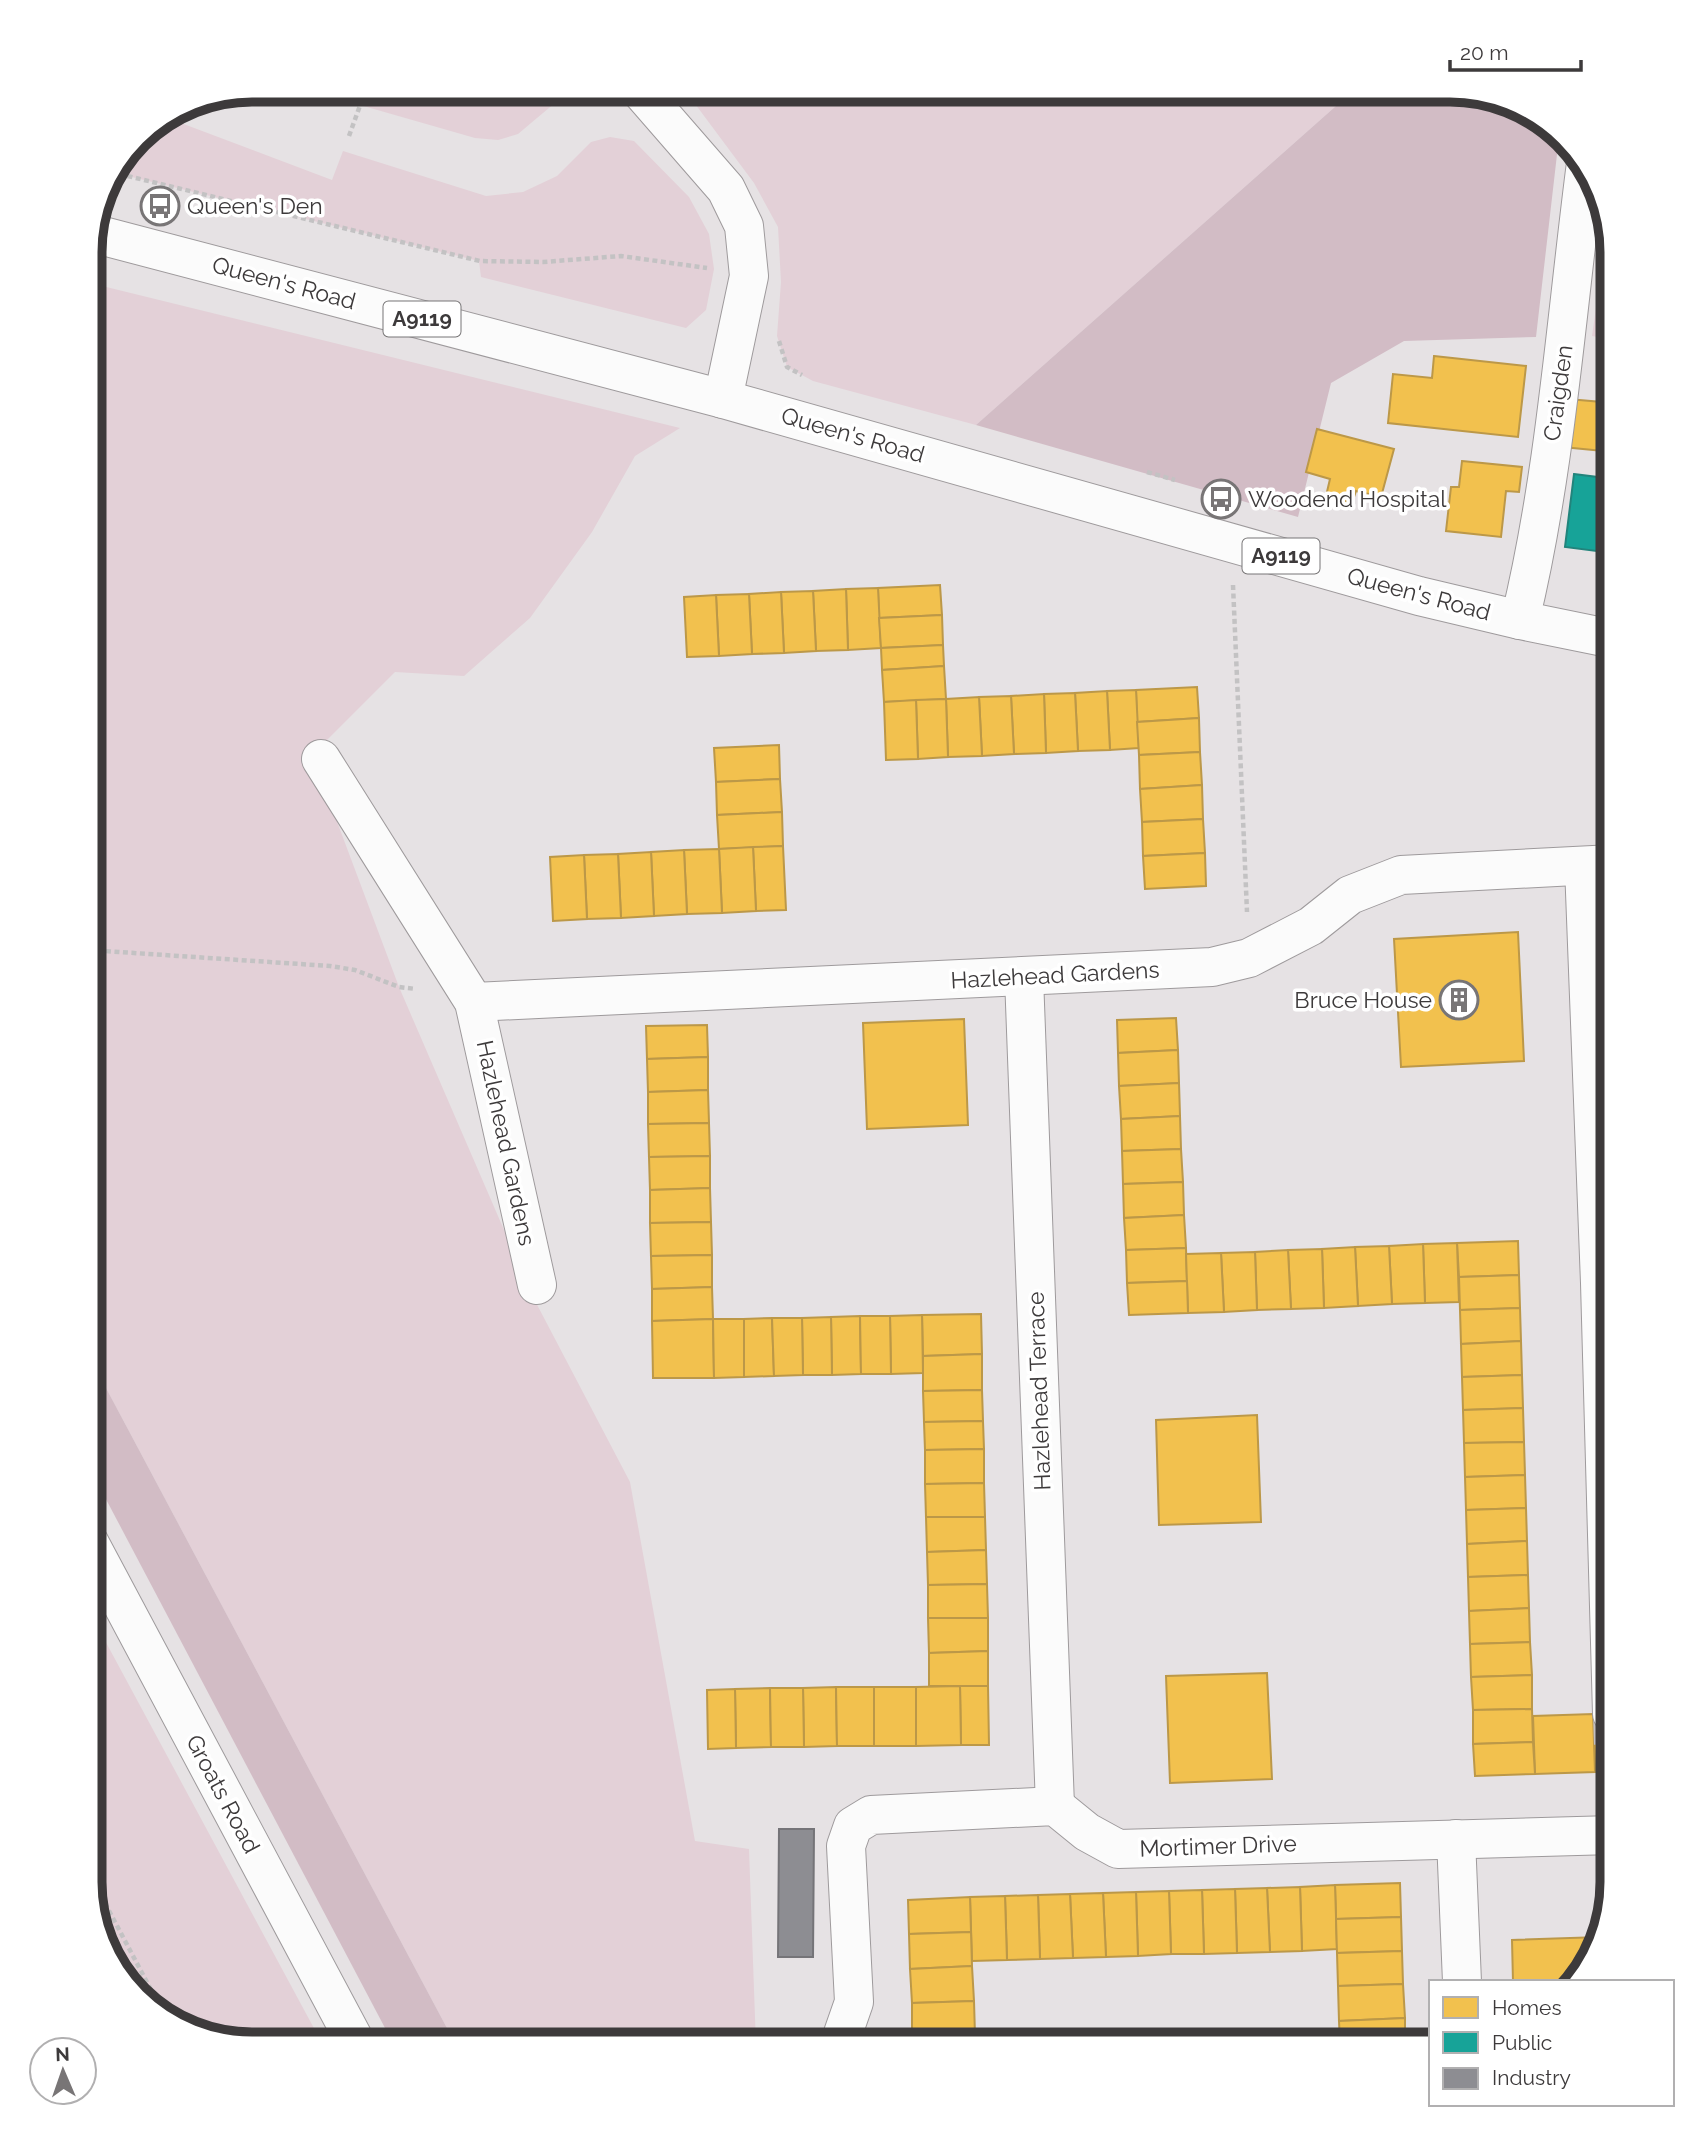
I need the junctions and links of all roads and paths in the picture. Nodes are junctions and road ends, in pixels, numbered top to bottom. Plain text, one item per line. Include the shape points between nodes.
1 (362, 101) edge
2 (650, 101) edge
3 (349, 136) dead end
4 (123, 175) edge
5 (1584, 183) edge
6 (103, 236) edge
7 (750, 276) junction
8 (777, 336) dead end
9 (804, 376) dead end
10 (723, 398) junction
11 (1137, 469) dead end
12 (1176, 480) dead end
13 (1231, 542) junction
14 (1520, 621) junction
15 (1600, 636) edge
16 (321, 759) dead end
17 (1599, 865) edge
18 (1600, 925) edge
19 (102, 951) edge
20 (1249, 958) junction
21 (1024, 977) junction
22 (474, 1002) junction
23 (537, 1285) dead end
24 (101, 1565) edge
25 (1055, 1806) junction
26 (1600, 1835) edge
27 (1456, 1839) junction
28 (103, 1898) edge
29 (1461, 1980) edge
30 (156, 1998) edge
31 (350, 2032) edge
32 (844, 2032) edge

1 - 3 path
2 - 7 street via 726,189 744,226
4 - 7 path via 480,261 621,256
5 - 14 street, Craigden via 1560,387 1531,579
6 - 10 street, Queen's Road / A9119
7 - 10 street
8 - 9 path via 787,367
10 - 13 street, Queen's Road / A9119
11 - 12 path
13 - 14 street, Queen's Road / A9119
13 - 20 path
14 - 15 street, Queen's Road / A9119
16 - 22 street, Hazlehead Gardens
17 - 18 street
17 - 20 street, Hazlehead Gardens via 1401,875 1350,895 1311,926
19 - 22 path via 330,966 399,987
20 - 21 street, Hazlehead Gardens via 1212,967
21 - 22 street, Hazlehead Gardens
21 - 25 street, Hazlehead Terrace
22 - 23 street, Hazlehead Gardens
24 - 31 street, Groats Road
25 - 27 street, Mortimer Drive via 1118,1849
25 - 32 street via 871,1815 853,1826 845,1846 854,2002
26 - 27 street, Mortimer Drive
27 - 29 street
28 - 30 path

